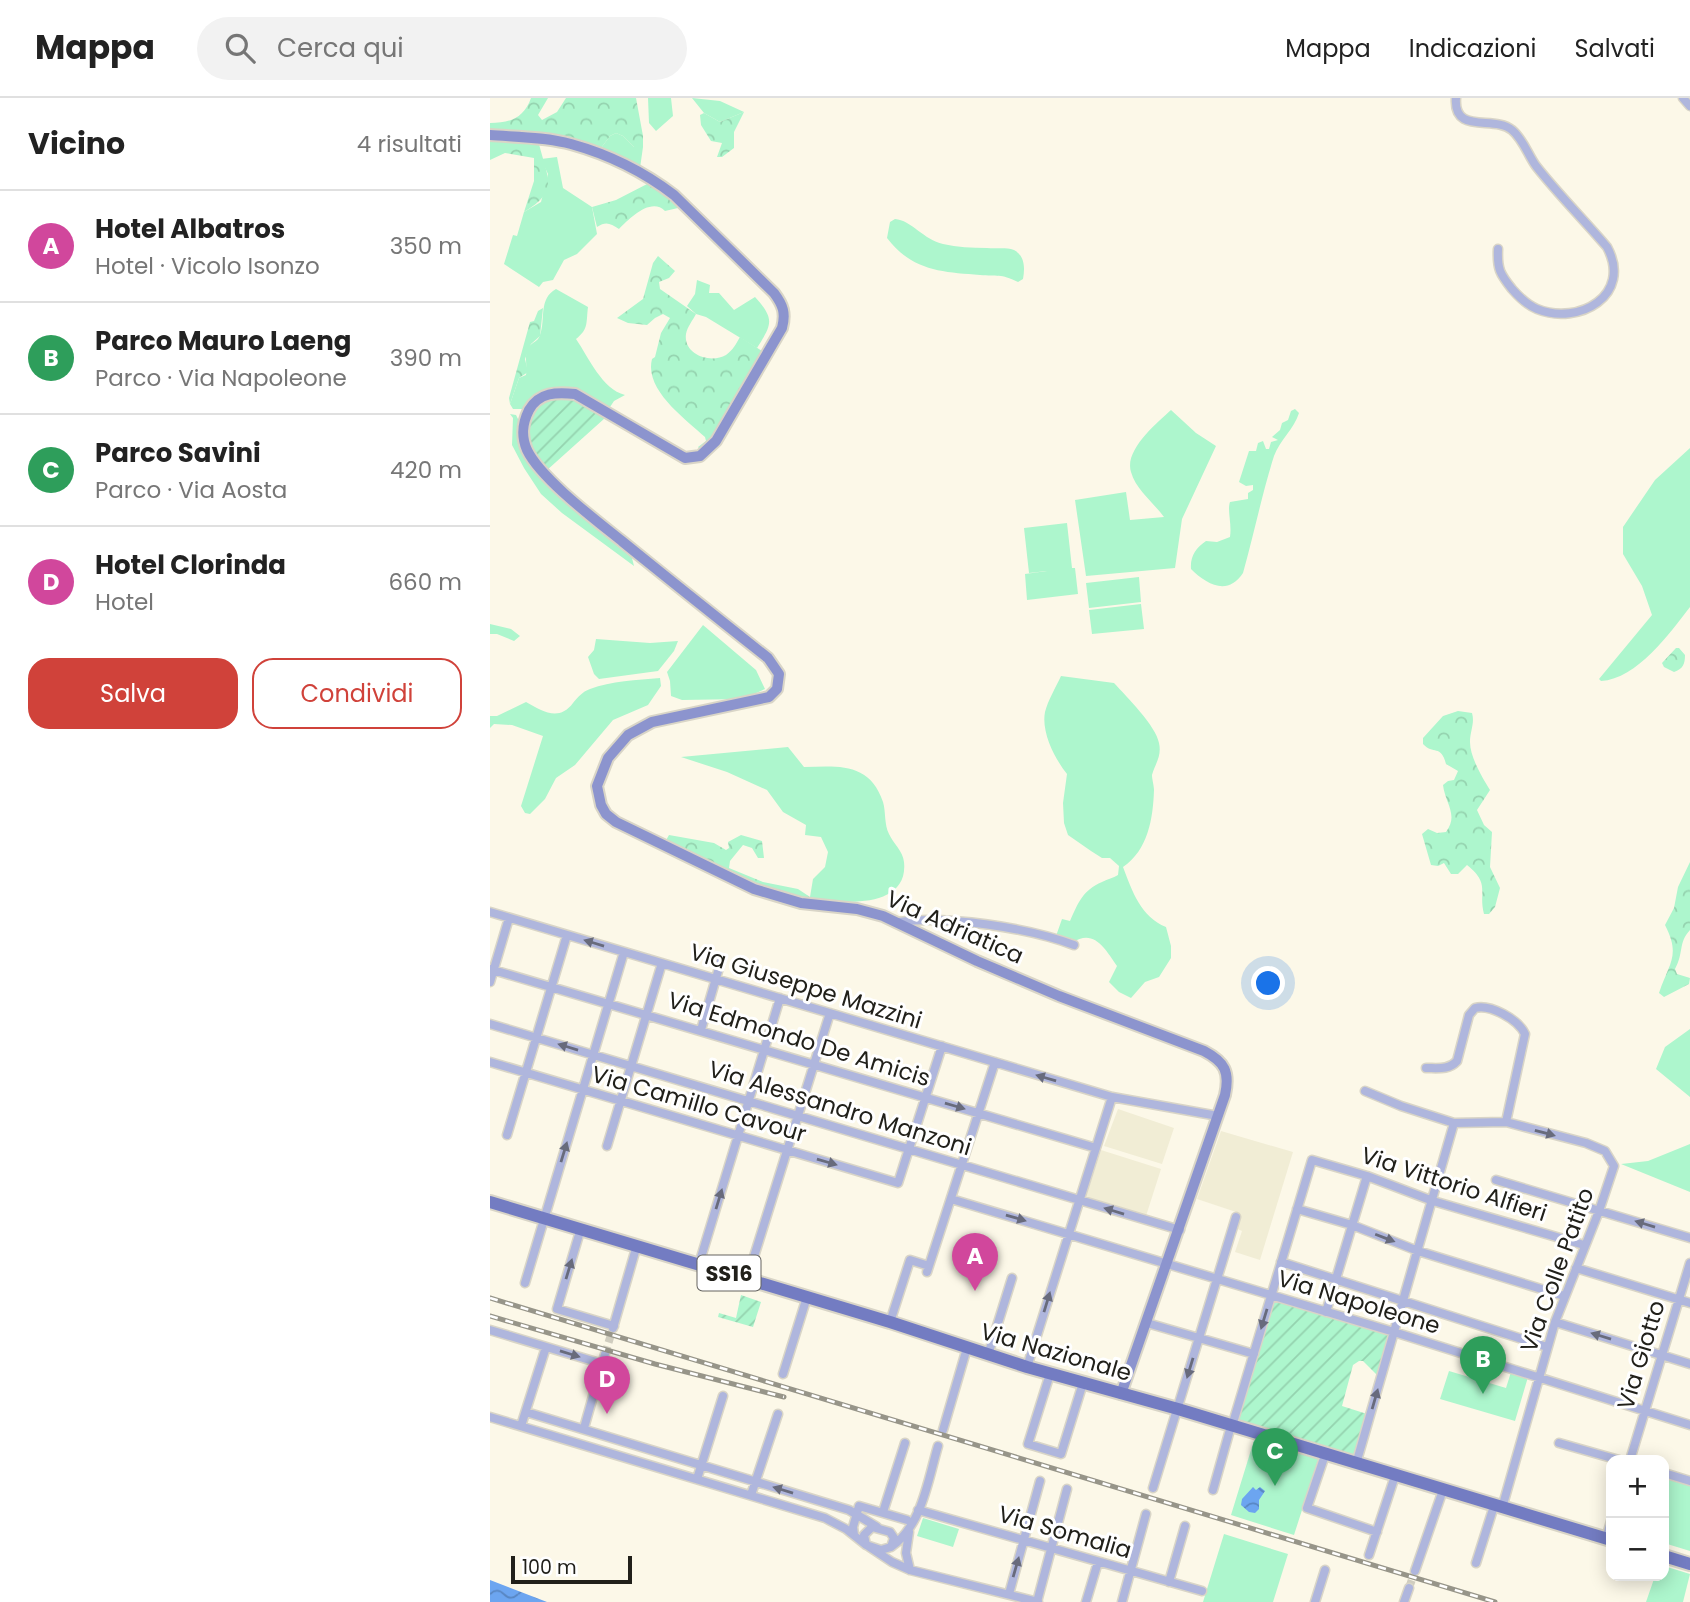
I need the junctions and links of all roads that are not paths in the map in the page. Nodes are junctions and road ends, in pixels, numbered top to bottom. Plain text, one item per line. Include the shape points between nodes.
1 (1456, 98) edge
2 (1683, 98) edge
3 (1690, 106) edge
4 (490, 135) edge
5 (1498, 250) dead end
6 (490, 912) edge
7 (509, 918) junction
8 (899, 922) junction
9 (567, 935) junction
10 (1074, 945) dead end
11 (624, 952) junction
12 (721, 961) dead end
13 (662, 963) junction
14 (492, 970) edge
15 (716, 979) junction
16 (490, 982) edge
17 (551, 987) junction
18 (780, 998) junction
19 (608, 1003) junction
20 (830, 1013) junction
21 (646, 1014) junction
22 (490, 1024) edge
23 (701, 1030) junction
24 (536, 1037) junction
25 (942, 1046) junction
26 (764, 1049) junction
27 (593, 1054) junction
28 (490, 1062) edge
29 (995, 1062) junction
30 (814, 1064) junction
31 (631, 1066) junction
32 (1426, 1068) dead end
33 (526, 1073) junction
34 (583, 1090) junction
35 (1365, 1091) dead end
36 (925, 1097) junction
37 (1112, 1097) junction
38 (620, 1101) junction
39 (749, 1101) junction
40 (979, 1113) junction
41 (798, 1116) junction
42 (1218, 1116) junction
43 (1506, 1122) junction
44 (1454, 1123) junction
45 (507, 1135) dead end
46 (738, 1136) junction
47 (607, 1146) dead end
48 (1096, 1148) junction
49 (908, 1149) junction
50 (787, 1150) junction
51 (962, 1165) junction
52 (1367, 1176) junction
53 (1496, 1180) dead end
54 (951, 1199) junction
55 (1079, 1200) junction
56 (1433, 1201) junction
57 (490, 1202) edge
58 (1297, 1209) junction
59 (1599, 1211) junction
60 (1236, 1217) dead end
61 (545, 1218) junction
62 (1352, 1225) junction
63 (581, 1228) junction
64 (1180, 1230) junction
65 (1069, 1233) junction
66 (1690, 1238) edge
67 (637, 1245) junction
68 (1584, 1245) junction
69 (1418, 1251) junction
70 (1281, 1262) junction
71 (1690, 1263) edge
72 (699, 1264) junction
73 (1168, 1264) junction
74 (1576, 1268) junction
75 (1012, 1278) dead end
76 (1336, 1278) junction
77 (747, 1279) junction
78 (1217, 1279) junction
79 (525, 1283) dead end
80 (1271, 1296) junction
81 (1564, 1296) junction
82 (807, 1297) junction
83 (1678, 1300) junction
84 (1403, 1302) junction
85 (1690, 1303) edge
86 (1326, 1312) junction
87 (890, 1322) junction
88 (1555, 1322) junction
89 (1147, 1323) junction
90 (490, 1330) edge
91 (1394, 1332) junction
92 (1199, 1338) junction
93 (546, 1347) junction
94 (1547, 1347) junction
95 (967, 1348) junction
96 (605, 1354) tunnel mouth
97 (1254, 1354) junction
98 (988, 1355) junction
99 (1661, 1355) junction
100 (603, 1364) junction
101 (1690, 1364) edge
102 (1027, 1367) junction
103 (783, 1374) dead end
104 (1050, 1374) junction
105 (1538, 1378) junction
106 (1083, 1383) junction
107 (1121, 1394) junction
108 (723, 1396) dead end
109 (1178, 1409) junction
110 (1643, 1410) junction
111 (526, 1412) junction
112 (778, 1414) dead end
113 (490, 1417) edge
114 (1690, 1425) edge
115 (521, 1426) junction
116 (1232, 1426) junction
117 (584, 1428) junction
118 (943, 1430) dead end
119 (905, 1443) dead end
120 (1559, 1443) dead end
121 (938, 1446) dead end
122 (1325, 1455) junction
123 (1631, 1455) edge
124 (1606, 1456) edge
125 (1356, 1464) junction
126 (701, 1465) junction
127 (1669, 1475) edge
128 (1395, 1476) junction
129 (697, 1479) junction
130 (1040, 1481) dead end
131 (1690, 1481) edge
132 (756, 1482) junction
133 (1153, 1488) dead end
134 (1068, 1489) dead end
135 (1213, 1490) dead end
136 (1443, 1490) junction
137 (751, 1495) junction
138 (1498, 1507) junction
139 (919, 1508) junction
140 (883, 1512) junction
141 (1146, 1514) dead end
142 (853, 1516) junction
143 (833, 1521) junction
144 (909, 1525) junction
145 (1185, 1526) dead end
146 (877, 1528) junction
147 (1377, 1532) junction
148 (854, 1535) junction
149 (1606, 1539) edge
150 (1024, 1540) junction
151 (894, 1543) junction
152 (867, 1545) junction
153 (1051, 1548) junction
154 (1370, 1555) dead end
155 (1669, 1558) edge
156 (1098, 1562) junction
157 (1476, 1563) dead end
158 (1690, 1564) edge
159 (910, 1570) junction
160 (1325, 1570) dead end
161 (1415, 1570) tunnel mouth
162 (1130, 1571) junction
163 (1169, 1582) junction
164 (1409, 1588) tunnel mouth
165 (1202, 1591) dead end
166 (1009, 1594) junction
167 (1037, 1602) edge
168 (1086, 1602) edge
169 (1122, 1602) edge
170 (1315, 1602) edge
171 (1404, 1602) edge

1 - 5 street via 1460,117 1472,123 1506,125 1517,134 1535,164 1607,247 1614,260 1614,279 1600,303 1562,313 1536,309 1521,300 1499,273
2 - 3 street
4 - 8 main road, Via Adriatica via 569,144 655,181 781,302 785,316 716,440 700,456 685,458 575,394 540,397 523,422 522,436 535,464 573,501 770,660 779,676 771,696 652,722 625,738 599,777 597,789 606,814 754,889 801,902 872,912
6 - 7 street, Via Giuseppe Mazzini
7 - 9 street, Via Giuseppe Mazzini
7 - 14 street
8 - 10 street via 966,923
8 - 42 main road, Via Adriatica via 989,966 1216,1058 1228,1078
11 -> 9 street, Via Giuseppe Mazzini
9 - 17 street
11 - 13 street, Via Giuseppe Mazzini
11 - 19 street
12 - 15 street
13 - 15 street, Via Giuseppe Mazzini
13 - 21 street
14 - 16 street
14 - 17 street, Via Edmondo De Amicis
15 - 18 street, Via Giuseppe Mazzini
15 - 23 street
17 - 19 street, Via Edmondo De Amicis
17 - 24 street
18 - 20 street, Via Giuseppe Mazzini
18 - 26 street
19 - 21 street, Via Edmondo De Amicis
19 - 27 street
20 - 25 street, Via Giuseppe Mazzini
20 - 30 street
21 - 23 street, Via Edmondo De Amicis
21 - 31 street
22 - 24 street, Via Alessandro Manzoni
23 - 26 street, Via Edmondo De Amicis
27 -> 24 street, Via Alessandro Manzoni
24 - 33 street
25 - 29 street, Via Giuseppe Mazzini
25 - 36 street
26 - 30 street, Via Edmondo De Amicis
26 - 39 street
27 - 31 street, Via Alessandro Manzoni
27 - 34 street
28 - 33 street, Via Camillo Cavour
37 -> 29 street, Via Giuseppe Mazzini
29 - 40 street
30 - 36 street, Via Edmondo De Amicis
30 - 41 street
31 - 38 street
31 - 39 street, Via Alessandro Manzoni
32 - 43 street via 1445,1068 1457,1061 1475,1008 1483,1006 1515,1022 1525,1034
33 - 34 street, Via Camillo Cavour
33 - 45 street
34 - 38 street, Via Camillo Cavour
61 -> 34 street
35 - 44 street
36 -> 40 street, Via Edmondo De Amicis
36 - 49 street
37 - 42 street, Via Giuseppe Mazzini
37 - 48 street
38 - 46 street, Via Camillo Cavour
38 - 47 street
39 - 41 street, Via Alessandro Manzoni
39 - 46 street
40 - 48 street, Via Edmondo De Amicis
40 - 51 street
41 - 49 street, Via Alessandro Manzoni
41 - 50 street
42 - 64 main road, Via Adriatica
43 - 44 street
43 -> 59 street, Via Colle Patito via 1605,1152 1614,1166
44 - 56 street
46 - 50 street, Via Camillo Cavour
72 -> 46 street
48 - 55 street
50 -> 49 street, Via Camillo Cavour via 898,1183
49 - 51 street, Via Alessandro Manzoni
50 - 77 street
51 - 54 street
51 - 55 street, Via Alessandro Manzoni
52 - 56 street, Via Vittorio Alfieri
52 - 58 street, Via Vittorio Alfieri via 1312,1160
52 - 62 street
53 - 59 street
54 -> 65 street
54 - 87 street via 928,1269 910,1260
64 -> 55 street, Via Alessandro Manzoni
55 - 65 street
56 - 68 street, Via Vittorio Alfieri
56 - 69 street
57 - 61 main road, Via Nazionale / SS16
58 - 62 street
58 - 70 street
66 -> 59 street
59 - 68 street, Via Colle Patito
60 - 78 street
61 - 63 main road, Via Nazionale / SS16
61 - 79 street
62 -> 69 street
62 - 76 street
63 - 67 main road, Via Nazionale / SS16
67 -> 63 street via 613,1327 557,1309
64 - 73 main road, Via Adriatica
65 - 73 street
102 -> 65 street
67 - 72 main road, Via Nazionale / SS16
68 - 74 street, Via Colle Patito
69 - 81 street
69 - 84 street
70 - 76 street
70 - 80 street
71 - 83 street, Via Giotto
72 - 77 main road, Via Nazionale / SS16
73 - 78 street, Via Napoleone
73 - 89 main road, Via Adriatica
74 - 81 street, Via Colle Patito
74 - 83 street
75 - 98 street
76 - 84 street
76 - 86 street
77 - 82 main road, Via Nazionale / SS16
78 - 80 street, Via Napoleone
78 - 92 street
80 - 86 street, Via Napoleone
80 -> 97 street
81 - 88 street, Via Colle Patito
82 - 87 main road, Via Nazionale / SS16
82 - 103 street
83 - 85 street
83 - 99 street, Via Giotto
84 - 91 street
84 - 94 street
86 - 91 street, Via Napoleone
87 - 95 main road, Via Nazionale / SS16
88 - 94 street, Via Colle Patito
99 -> 88 street
89 - 92 street
89 - 107 main road, Via Adriatica
90 - 93 street
91 - 105 street, Via Napoleone
125 -> 91 street
92 - 97 street
92 -> 109 street
93 -> 100 street
93 - 111 street
94 - 105 street, Via Colle Patito
95 - 98 main road, Via Nazionale / SS16
95 - 118 street
96 - 100 street
97 - 116 street
98 - 102 main road, Via Nazionale / SS16
99 - 101 street
99 - 110 street, Via Giotto
100 - 117 street
102 - 104 main road, Via Nazionale / SS16
104 - 106 main road, Via Nazionale / SS16
104 - 106 street via 1028,1444 1061,1454
105 - 110 street, Via Napoleone
105 - 138 street, Via Colle Patito
106 - 107 main road, Via Nazionale / SS16
107 - 109 main road, Via Nazionale / SS16
108 - 126 street
109 - 116 main road, Via Nazionale / SS16
109 - 133 street
110 - 114 street, Via Napoleone
110 - 123 street, Via Giotto
111 - 115 street
111 - 117 street
112 - 132 street
113 - 115 street
115 - 129 street
116 - 122 main road, Via Nazionale / SS16
116 - 135 street
117 - 126 street
119 - 140 street
120 - 124 street
121 - 139 street
122 - 125 main road, Via Nazionale / SS16
122 - 147 street via 1307,1508
125 - 128 main road, Via Nazionale / SS16
126 - 129 street
126 - 132 street
127 - 131 street
128 - 136 main road, Via Nazionale / SS16
128 - 147 street
129 - 137 street
130 - 150 street
132 - 137 street
142 -> 132 street
134 - 153 street
136 - 138 main road, Via Nazionale / SS16
136 - 161 street
137 - 143 street
138 - 149 main road, Via Nazionale / SS16
138 - 157 street, Via Colle Patito
139 - 144 street
139 - 150 street, Via Somalia
140 - 142 street via 861,1505
140 - 144 street
141 - 162 street
142 - 143 street
142 - 146 street
142 - 148 street
143 - 148 street
144 - 146 street
144 - 151 street
144 - 159 street via 906,1555
145 - 163 street
146 - 151 street via 890,1532
146 - 152 street via 864,1535
147 - 154 street
148 - 152 street
150 - 153 street, Via Somalia
166 -> 150 street
151 - 152 street via 881,1550
151 - 159 street
152 - 159 street
153 - 156 street, Via Somalia
153 - 167 street
155 - 158 main road
156 - 162 street, Via Somalia
156 - 168 street
159 - 166 street
160 - 170 street
162 - 163 street, Via Somalia
162 - 169 street
163 - 165 street, Via Somalia
164 - 171 street
166 - 167 street

